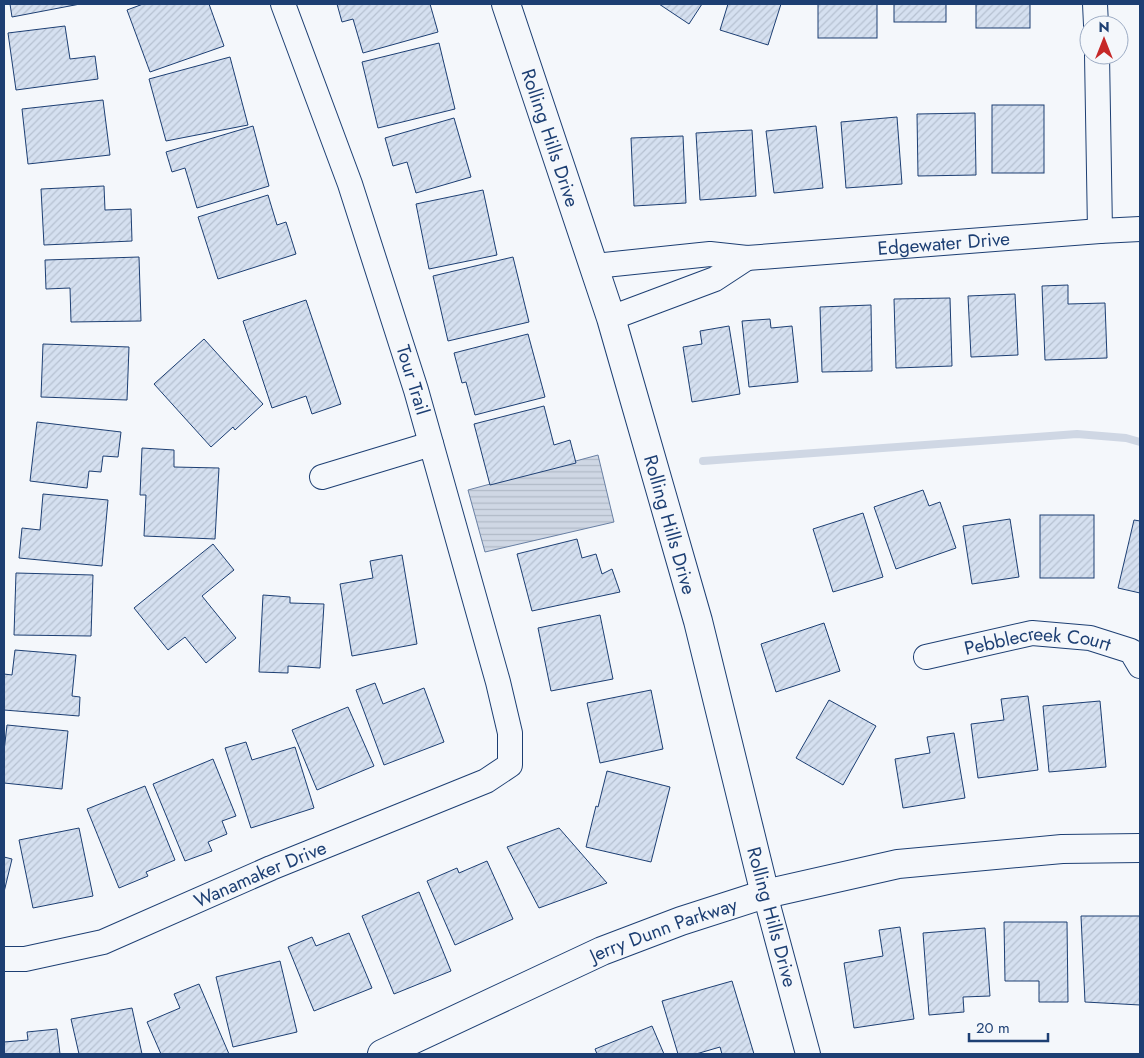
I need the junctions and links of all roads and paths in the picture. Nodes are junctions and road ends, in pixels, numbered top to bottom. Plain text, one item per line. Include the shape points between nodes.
1 (284, 4) edge
2 (506, 4) edge
3 (1097, 65) edge
4 (1140, 230) edge
5 (1100, 231) junction
6 (747, 258) junction
7 (595, 266) junction
8 (611, 318) junction
9 (431, 444) junction
10 (322, 477) dead end
11 (926, 657) dead end
12 (1140, 666) edge
13 (510, 765) joint
14 (1140, 848) edge
15 (765, 894) junction
16 (4, 960) edge
17 (382, 1054) edge
18 (808, 1054) edge

1 - 9 street, Tour Trail via 350,184
2 - 7 street, Rolling Hills Drive
3 - 5 street
4 - 5 street, Edgewater Drive
5 - 6 street, Edgewater Drive
6 - 7 street, Edgewater Drive via 710,254
6 - 8 street, Edgewater Drive via 715,279
7 - 8 street, Rolling Hills Drive
8 - 15 street, Rolling Hills Drive via 698,620
9 - 10 street
9 - 13 street, Tour Trail via 498,682 510,733
11 - 12 street, Pebblecreek Court via 1032,633 1090,638 1131,651
13 - 16 street, Wanamaker Drive via 486,781 271,868 103,942 25,960
14 - 15 street, Jerry Dunn Parkway via 1062,849 898,864
15 - 17 street, Jerry Dunn Parkway via 602,951
15 - 18 street, Rolling Hills Drive

